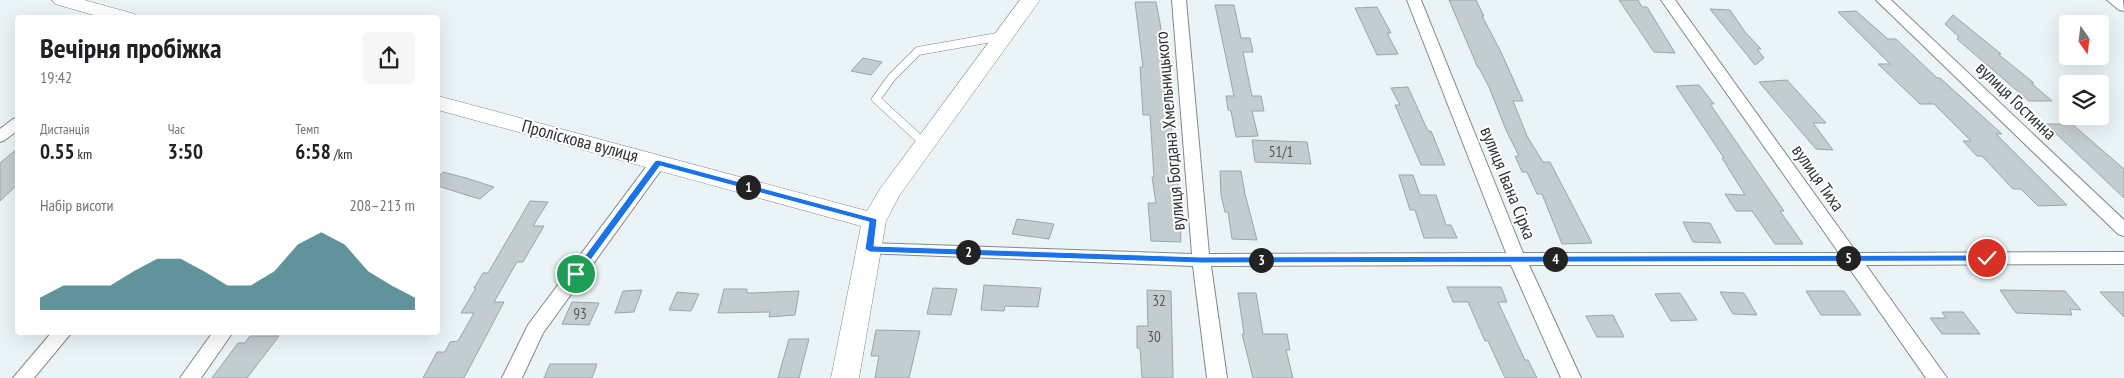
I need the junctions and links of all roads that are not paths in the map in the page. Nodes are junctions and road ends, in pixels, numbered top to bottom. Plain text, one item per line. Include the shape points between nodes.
1 (62, 0) edge
2 (1030, 0) edge
3 (1178, 0) edge
4 (1414, 0) edge
5 (1668, 0) edge
6 (1883, 0) edge
7 (2114, 0) edge
8 (2124, 7) edge
9 (117, 15) edge
10 (1003, 36) junction
11 (440, 106) edge
12 (15, 125) edge
13 (0, 138) edge
14 (924, 143) junction
15 (658, 163) junction
16 (874, 221) junction
17 (2124, 230) edge
18 (870, 249) junction
19 (1850, 258) junction
20 (2124, 258) edge
21 (1517, 259) junction
22 (1201, 260) junction
23 (60, 335) edge
24 (222, 335) edge
25 (23, 378) edge
26 (190, 378) edge
27 (512, 378) edge
28 (846, 378) edge
29 (1217, 378) edge
30 (1571, 378) edge
31 (1937, 378) edge

1 - 9 street
2 - 10 street
3 - 22 street, вулиця Богдана Хмельницького
4 - 21 street, вулиця Івана Сірка
5 - 19 street, вулиця Тиха
6 - 17 street, вулиця Гостинна
7 - 8 street
10 - 14 street
10 - 14 lane via 918,51 892,77 876,99
11 - 15 street, Проліскова вулиця
12 - 13 street
14 - 16 street via 888,194
15 - 16 street, Проліскова вулиця
15 - 27 street via 535,330
16 - 18 street
18 - 22 street
18 - 28 street
19 - 20 street
19 - 21 street
19 - 31 street, вулиця Тиха
21 - 22 street
21 - 30 street, вулиця Івана Сірка
22 - 29 street, вулиця Богдана Хмельницького
23 - 25 street
24 - 26 street

